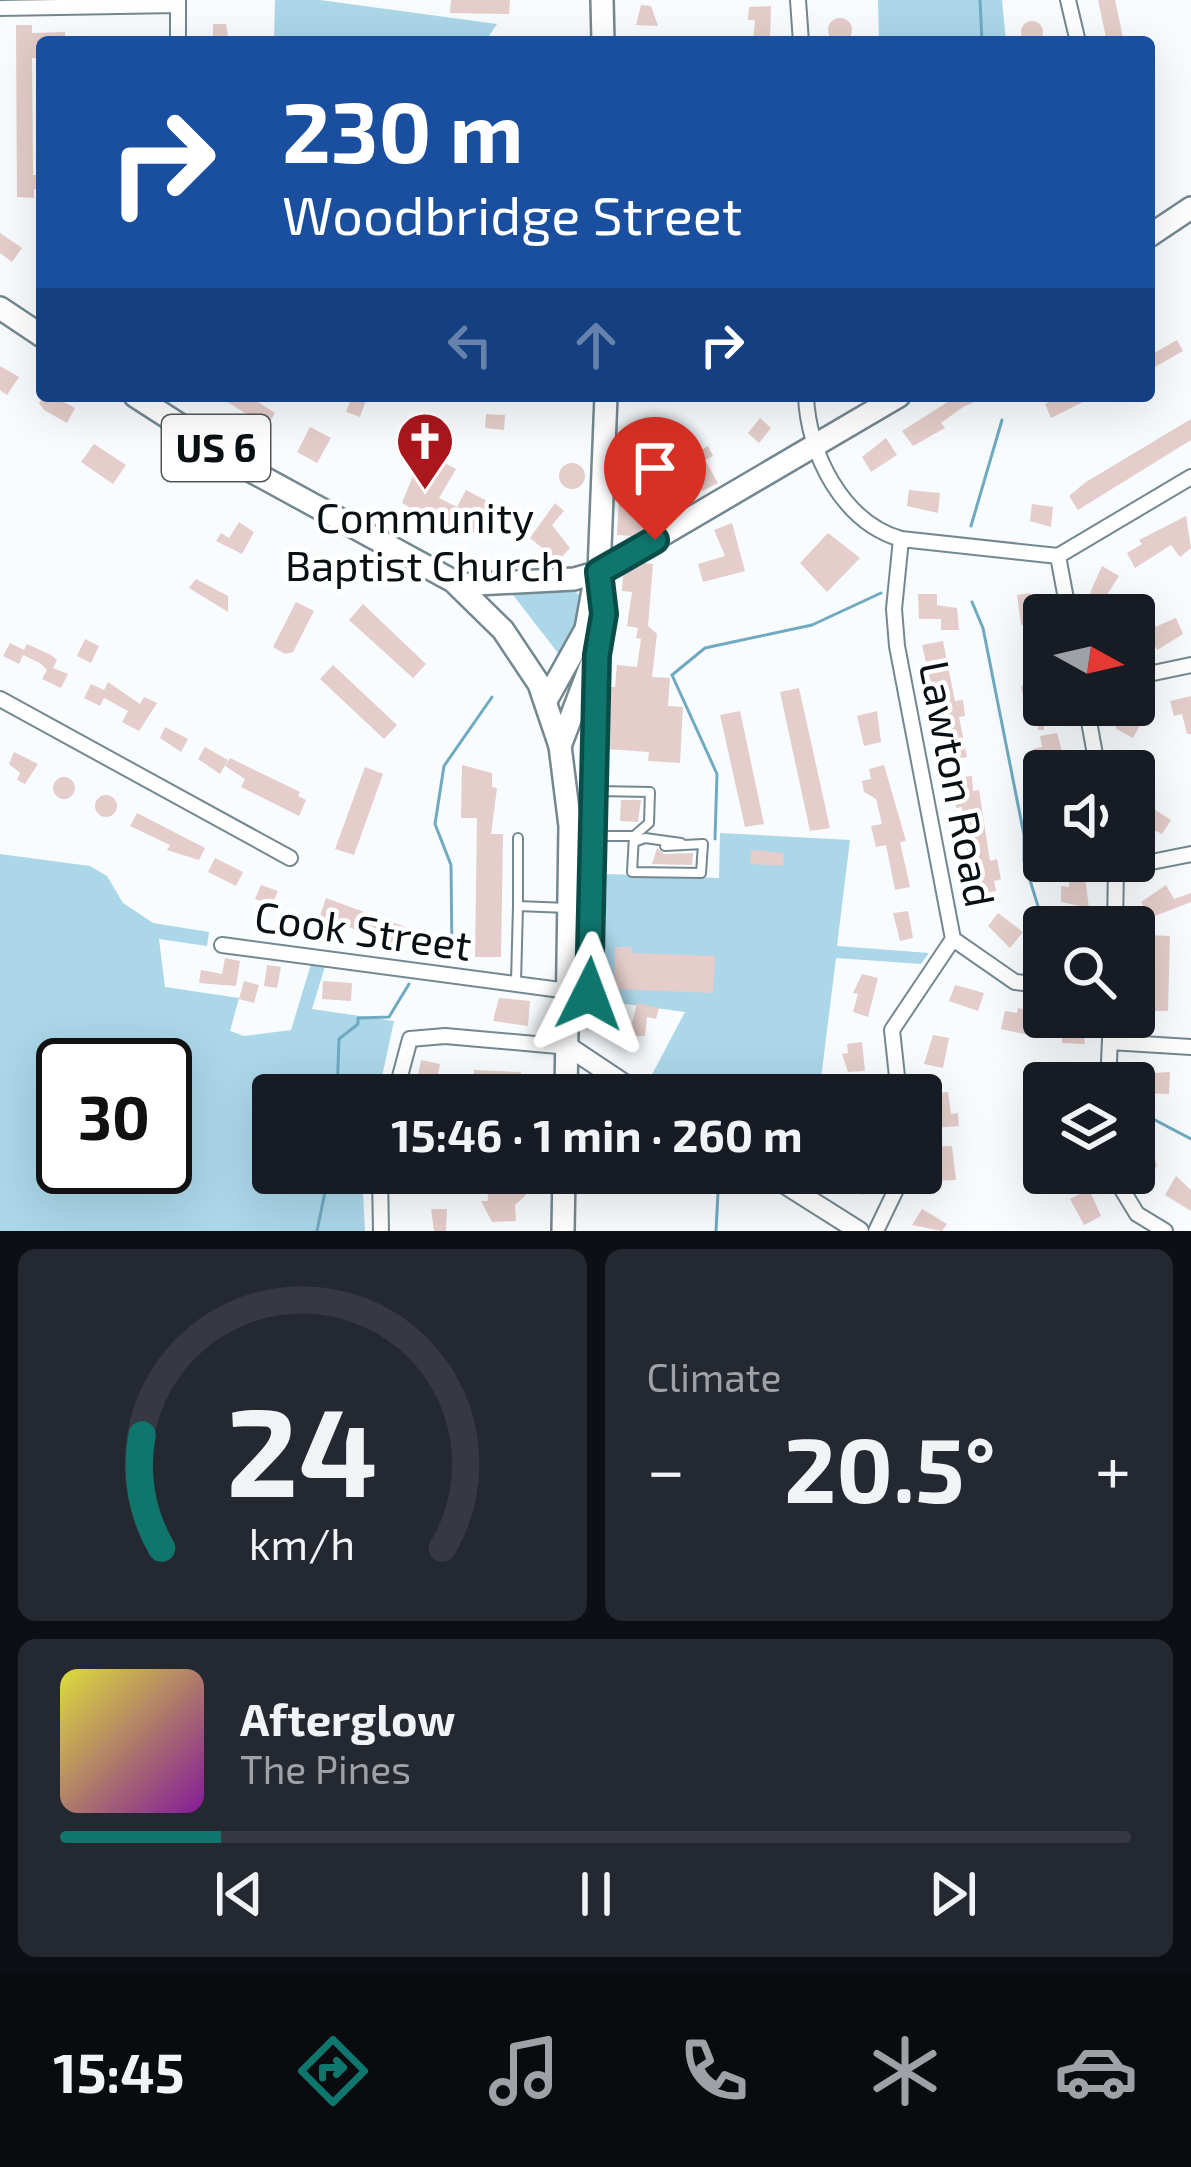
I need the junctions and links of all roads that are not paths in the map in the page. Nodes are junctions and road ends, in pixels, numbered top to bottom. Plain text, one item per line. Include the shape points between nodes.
1 (602, 0) edge
2 (798, 0) edge
3 (1068, 0) edge
4 (178, 2) edge
5 (0, 8) edge
6 (178, 36) edge
7 (603, 36) edge
8 (801, 36) edge
9 (1077, 36) edge
10 (1191, 208) edge
11 (1155, 232) edge
12 (0, 308) edge
13 (36, 331) edge
14 (144, 402) edge
15 (606, 402) edge
16 (807, 402) edge
17 (890, 402) edge
18 (812, 451) junction
19 (1191, 477) edge
20 (901, 539) junction
21 (1058, 556) junction
22 (599, 572) junction
23 (459, 585) junction
24 (1065, 594) edge
25 (597, 655) junction
26 (1191, 665) edge
27 (1155, 673) edge
28 (0, 699) edge
29 (547, 699) junction
30 (560, 746) junction
31 (597, 791) junction
32 (595, 836) junction
33 (518, 838) dead end
34 (636, 840) junction
35 (682, 843) junction
36 (1191, 854) edge
37 (290, 858) dead end
38 (1155, 859) edge
39 (518, 906) junction
40 (569, 908) junction
41 (953, 939) junction
42 (222, 945) dead end
43 (1023, 983) edge
44 (515, 985) junction
45 (568, 991) junction
46 (568, 1038) junction
47 (1110, 1038) edge
48 (1110, 1042) junction
49 (1191, 1047) edge
50 (1109, 1062) edge
51 (401, 1074) edge
52 (567, 1074) edge
53 (614, 1074) edge
54 (896, 1074) edge
55 (380, 1194) edge
56 (564, 1194) edge
57 (801, 1194) edge
58 (894, 1194) edge
59 (1125, 1194) edge
60 (381, 1231) edge
61 (563, 1231) edge
62 (860, 1231) edge
63 (876, 1231) edge
64 (1166, 1231) edge

1 - 7 main road
2 - 8 street
3 - 9 street
4 - 5 street
4 - 6 street
10 - 11 main road
12 - 13 main road
14 - 23 main road, US 6
15 - 22 main road
16 - 18 street
17 - 18 main road
18 - 20 street via 856,515
18 - 22 main road
19 - 21 street
20 - 21 street
20 - 41 street, Lawton Road via 897,646
21 - 24 street
22 - 23 main road
22 - 25 main road via 604,614
22 - 29 main road via 586,629
23 - 29 main road, US 6 via 503,630
25 - 30 main road
25 - 31 street
26 - 27 street
28 - 37 street
29 - 30 main road, US 6
30 - 40 main road, US 6
31 - 32 street
31 - 34 lane via 650,792 649,823
32 - 34 lane
32 - 46 street via 590,987
33 - 39 lane
34 - 35 lane
34 - 35 lane
34 - 35 lane via 632,872 701,873 704,844
36 - 38 street
39 - 40 lane
39 - 44 lane
40 - 45 main road, US 6
41 - 43 street
41 - 54 street, Lawton Road via 892,1030
42 - 44 street, Cook Street
44 - 45 street, Cook Street
45 - 46 main road, US 6
46 - 51 street via 410,1039
46 - 52 main road, US 6
46 - 53 street
47 - 48 street
48 - 49 street
48 - 50 street
55 - 60 street
56 - 61 main road
57 - 62 street
58 - 63 street
59 - 64 street via 1137,1214

